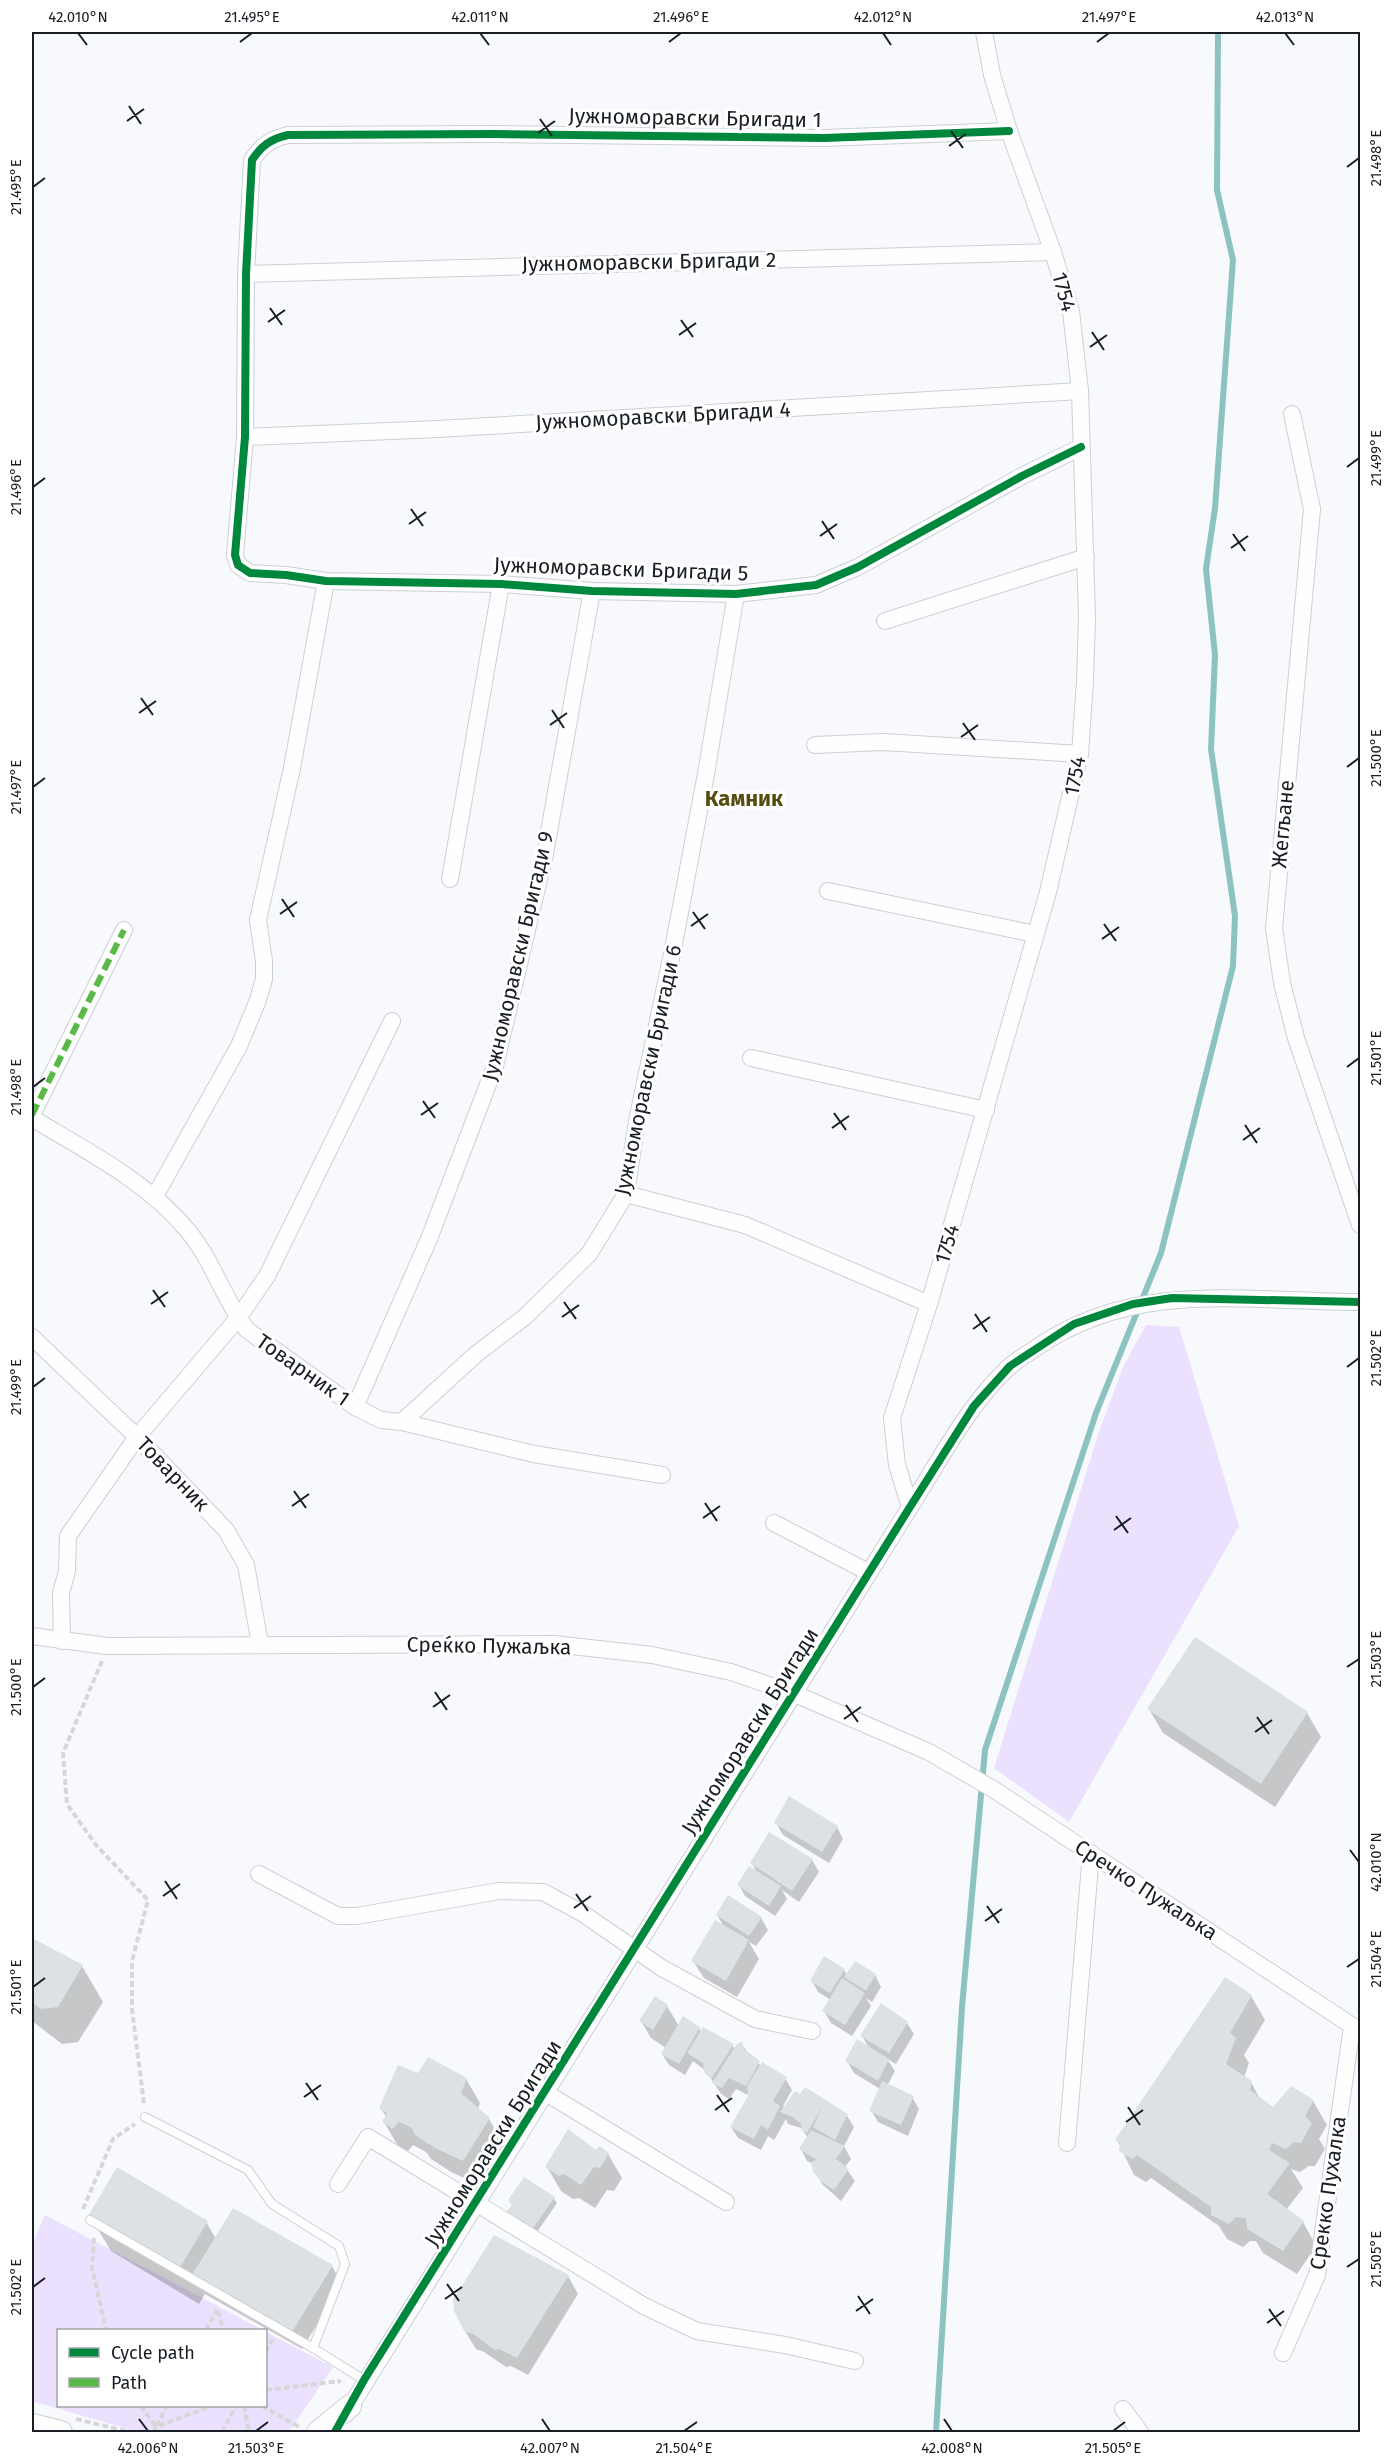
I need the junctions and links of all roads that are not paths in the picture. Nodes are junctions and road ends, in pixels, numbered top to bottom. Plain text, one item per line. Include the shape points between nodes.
1 (984, 32) edge
2 (1009, 131) junction
3 (1053, 252) junction
4 (246, 274) junction
5 (1080, 391) junction
6 (1292, 414) dead end
7 (245, 437) junction
8 (1081, 447) junction
9 (1086, 557) junction
10 (326, 581) junction
11 (501, 584) junction
12 (592, 591) junction
13 (736, 594) junction
14 (885, 621) dead end
15 (815, 745) dead end
16 (1080, 754) junction
17 (450, 879) dead end
18 (828, 891) dead end
19 (124, 930) dead end
20 (1035, 934) junction
21 (392, 1021) dead end
22 (751, 1058) dead end
23 (986, 1110) junction
24 (32, 1117) edge
25 (626, 1194) junction
26 (154, 1196) junction
27 (1360, 1225) edge
28 (1360, 1302) edge
29 (929, 1304) junction
30 (238, 1318) junction
31 (32, 1337) edge
32 (355, 1407) junction
33 (402, 1422) junction
34 (137, 1437) junction
35 (662, 1475) dead end
36 (910, 1507) junction
37 (774, 1523) dead end
38 (868, 1572) junction
39 (32, 1636) edge
40 (62, 1641) junction
41 (260, 1644) junction
42 (795, 1694) junction
43 (929, 1752) joint
44 (1091, 1853) junction
45 (259, 1874) dead end
46 (635, 1950) junction
47 (1356, 2029) edge
48 (812, 2031) dead end
49 (546, 2093) junction
50 (145, 2117) road end
51 (1067, 2143) dead end
52 (338, 2184) dead end
53 (726, 2202) dead end
54 (476, 2204) junction
55 (90, 2220) road end
56 (313, 2348) junction
57 (1283, 2353) dead end
58 (855, 2361) dead end
59 (356, 2381) junction
60 (350, 2406) junction
61 (1123, 2409) dead end
62 (62, 2424) edge
63 (32, 2425) edge
64 (318, 2433) edge
65 (335, 2433) edge
66 (344, 2433) edge
67 (1140, 2433) edge

1 - 2 street, 1754
2 - 3 street, 1754
2 - 4 street, Јужноморавски Бригади 1 via 824,138 288,135 273,138 260,147 252,160
3 - 4 street, Јужноморавски Бригади 2
3 - 5 street, 1754 via 1071,311
4 - 7 street
5 - 7 street, Јужноморавски Бригади 4 via 450,429
5 - 8 street, 1754
6 - 27 street, Жегљане via 1312,509 1274,928 1296,1038
7 - 10 street, Јужноморавски Бригади 5 via 235,555 238,566 250,573
8 - 9 street, 1754
8 - 13 street, Јужноморавски Бригади 5 via 858,567 816,585
9 - 14 street
9 - 16 street, 1754
10 - 11 street, Јужноморавски Бригади 5
10 - 26 street via 292,768 258,920 264,979 239,1046
11 - 12 street, Јужноморавски Бригади 5
11 - 17 street
12 - 13 street, Јужноморавски Бригади 5
12 - 32 street, Јужноморавски Бригади 9 via 545,854 495,1066 429,1239
13 - 25 street, Јужноморавски Бригади 6 via 674,949 637,1121
15 - 16 street via 884,742
16 - 20 street, 1754
18 - 20 street
19 - 24 street, Товарник 1
20 - 23 street, 1754
21 - 30 street via 267,1276
22 - 23 street
23 - 29 street, 1754
24 - 26 street, Товарник 1
25 - 29 street via 745,1225
25 - 33 street, Јужноморавски Бригади 6 via 589,1254 526,1316 475,1355
26 - 30 street, Товарник 1 via 188,1231 210,1262
28 - 36 street, Јужноморавски Бригади via 1172,1298 1134,1304 1074,1324 1010,1366 974,1406
29 - 36 street, 1754 via 892,1418 897,1465
30 - 32 street, Товарник 1 via 259,1341
30 - 34 street
31 - 34 street, Товарник
32 - 33 street, Товарник 1 via 381,1420
33 - 35 street, Товарник 1 via 534,1454
34 - 40 street via 68,1536 67,1570 61,1593
34 - 41 street, Товарник via 211,1513 237,1548 246,1565
36 - 38 street, Јужноморавски Бригади
37 - 38 street
38 - 42 street, Јужноморавски Бригади
39 - 40 street, Среќко Пужаљка
40 - 41 street, Среќко Пужаљка via 107,1646
41 - 42 street, Среќко Пужаљка via 554,1644 652,1655 731,1672
42 - 43 street, Среќко Пужаљка
42 - 46 street, Јужноморавски Бригади
43 - 44 street, Сречко Пужаљка
44 - 47 street, Сречко Пужаљка
44 - 51 street
45 - 46 street via 338,1916 499,1891 543,1892 582,1912
46 - 48 street via 755,2019
46 - 49 street, Јужноморавски Бригади
47 - 57 street, Срекко Пухалка via 1317,2275
49 - 53 street
49 - 54 street, Јужноморавски Бригади
50 - 56 lane via 248,2170 272,2204 339,2246 345,2264
52 - 54 street via 368,2137
54 - 58 street via 644,2306 697,2331
54 - 59 street, Јужноморавски Бригади
55 - 56 lane
56 - 59 lane
59 - 60 street, Јужноморавски Бригади
60 - 64 main road
60 - 65 street, Јужноморавски Бригади
60 - 66 main road
61 - 67 street
62 - 63 main road

